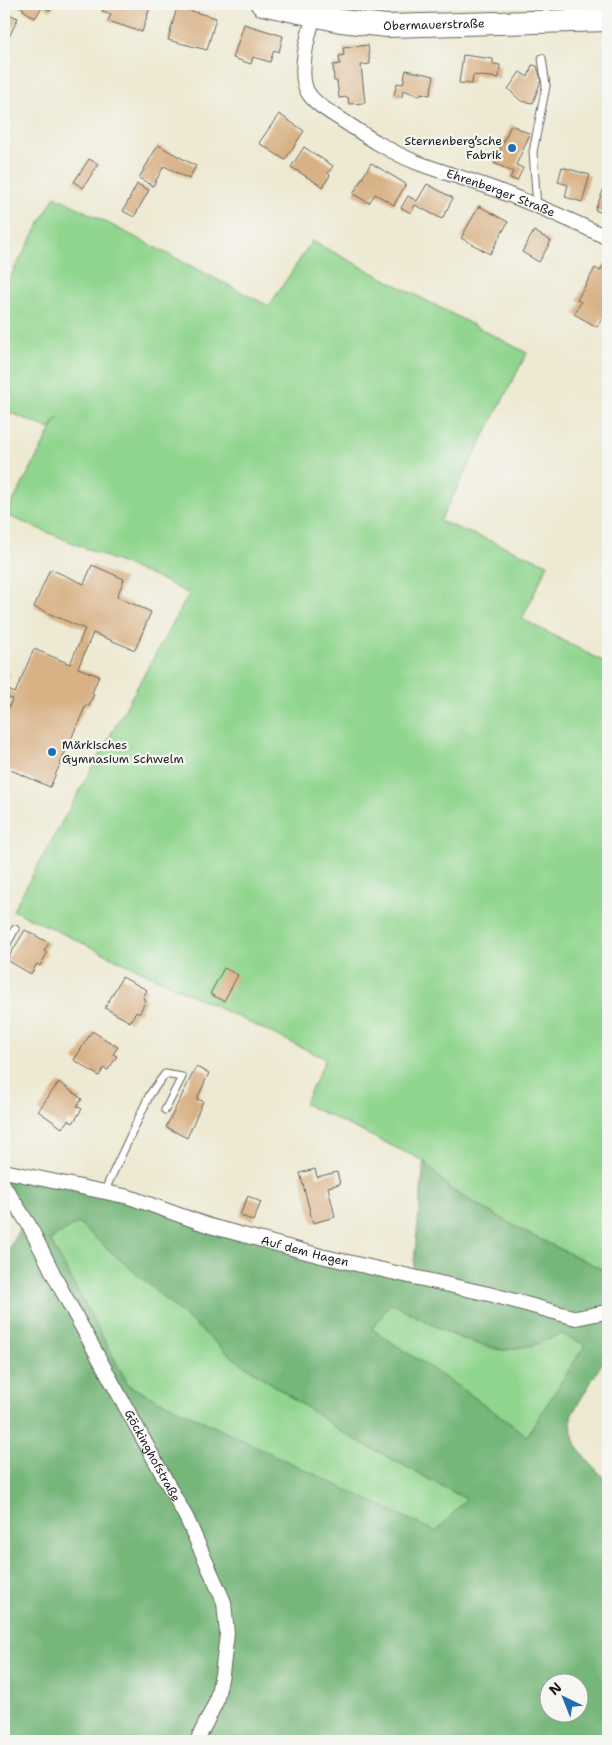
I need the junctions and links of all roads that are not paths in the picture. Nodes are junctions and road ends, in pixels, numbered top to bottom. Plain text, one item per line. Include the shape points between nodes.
1 (262, 4) edge
2 (314, 16) junction
3 (608, 20) edge
4 (542, 58) dead end
5 (537, 207) junction
6 (608, 238) edge
7 (15, 929) dead end
8 (4, 949) edge
9 (165, 1110) dead end
10 (4, 1171) edge
11 (4, 1186) edge
12 (104, 1192) junction
13 (608, 1310) edge
14 (197, 1741) edge

1 - 2 main road, Obermauerstraße
2 - 3 main road, Obermauerstraße via 387,26
2 - 5 street, Ehrenberger Straße via 306,44 304,69 306,90 318,103 391,151
4 - 5 lane via 546,86 533,152
5 - 6 street, Ehrenberger Straße
7 - 8 lane
9 - 12 lane via 182,1077 165,1074 150,1094
10 - 12 street, Auf dem Hagen
11 - 14 street, Göckinghofstraße via 29,1225 187,1519 224,1602 227,1634 222,1674 216,1702
12 - 13 street, Auf dem Hagen via 128,1197 210,1226 321,1256 493,1295 576,1318

